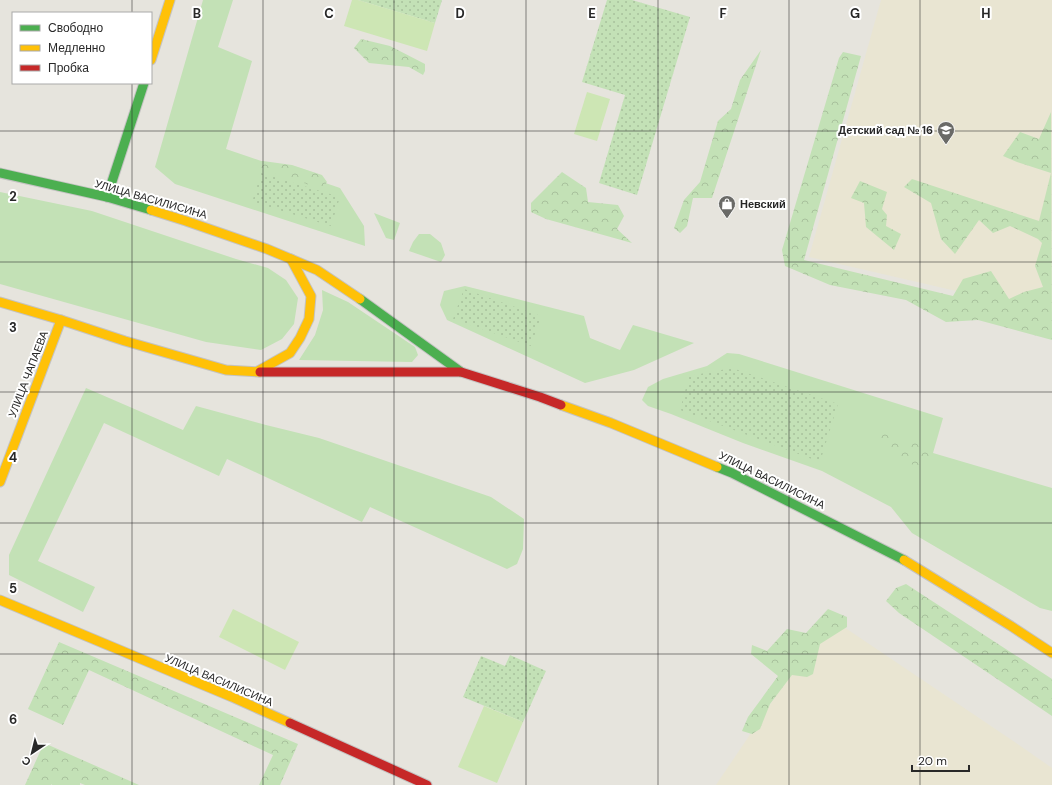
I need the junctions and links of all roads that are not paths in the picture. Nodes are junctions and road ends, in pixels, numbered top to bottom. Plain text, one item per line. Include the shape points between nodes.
1 (170, 0) edge
2 (152, 57) edge
3 (144, 84) edge
4 (0, 173) edge
5 (107, 197) junction
6 (291, 259) junction
7 (0, 302) edge
8 (61, 320) junction
9 (257, 372) junction
10 (461, 372) junction
11 (0, 482) edge
12 (0, 600) edge
13 (1052, 653) edge
14 (427, 785) edge

1 - 2 street
3 - 5 street
4 - 5 street, УЛИЦА ВАСИЛИСИНА
5 - 6 street, УЛИЦА ВАСИЛИСИНА via 186,221
6 - 9 street via 311,296 309,319 290,353
6 - 10 street, УЛИЦА ВАСИЛИСИНА via 316,270 345,288
7 - 8 street, УЛИЦА ВАСИЛИСИНА
8 - 9 street, УЛИЦА ВАСИЛИСИНА via 226,370
8 - 11 street, УЛИЦА ЧАПАЕВА
9 - 10 street, УЛИЦА ВАСИЛИСИНА
10 - 13 street, УЛИЦА ВАСИЛИСИНА via 611,423 732,473 899,557
12 - 14 street, УЛИЦА ВАСИЛИСИНА via 232,697

